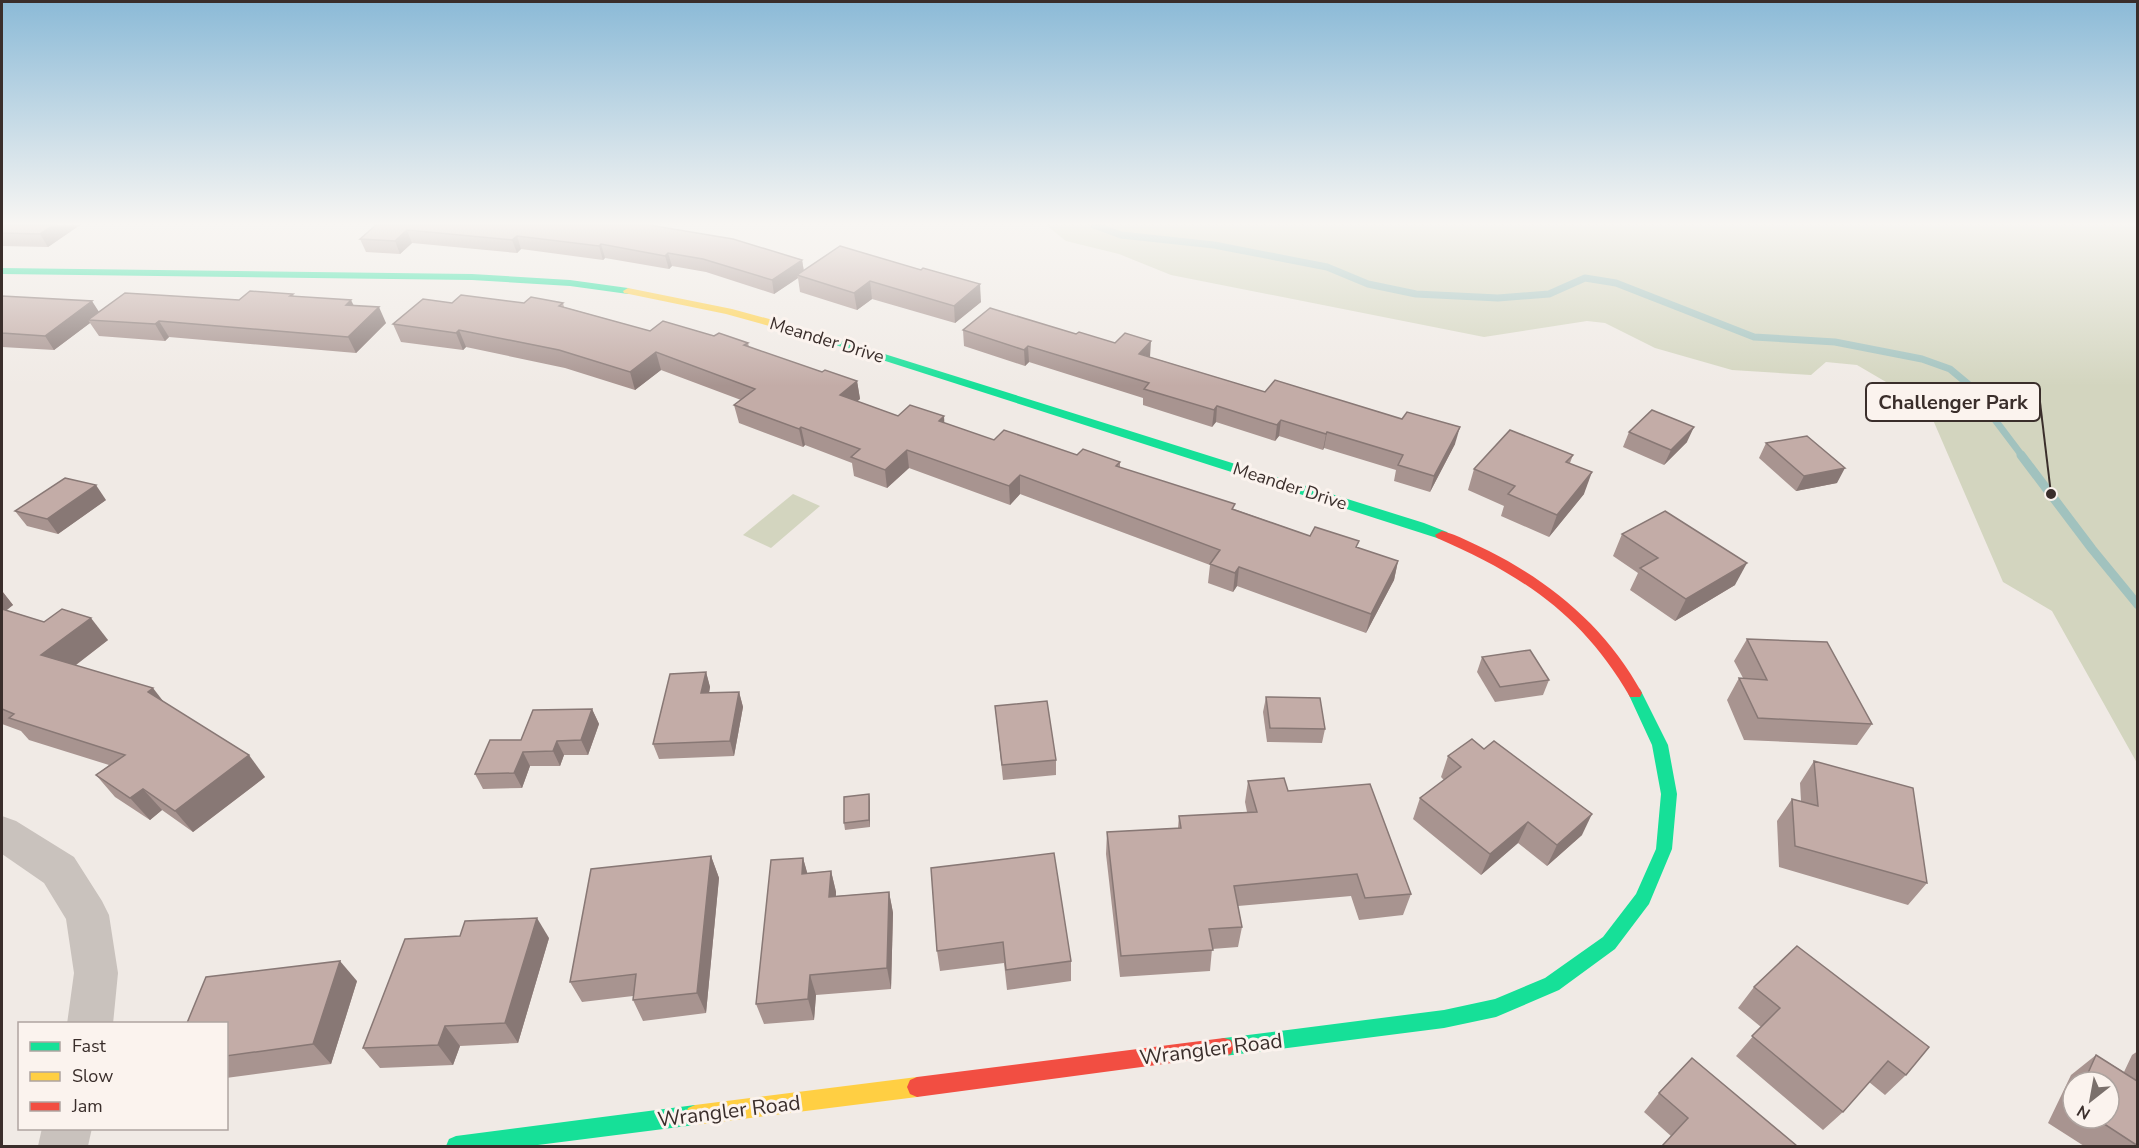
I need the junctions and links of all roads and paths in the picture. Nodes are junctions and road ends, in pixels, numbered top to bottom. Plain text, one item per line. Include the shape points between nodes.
1 (498, 279) edge
2 (1596, 637) joint
3 (2, 833) edge
4 (90, 1022) edge
5 (67, 1130) edge
6 (63, 1146) edge
7 (456, 1146) edge

1 - 2 street, Meander Drive via 570,283 655,295 775,323 1419,526 1466,545 1538,585
2 - 7 street, Wrangler Road via 1628,678 1660,745 1669,794 1664,849 1643,900 1609,943 1552,984 1496,1008 1444,1019
3 - 4 street via 59,870 87,915 96,973
5 - 6 street

